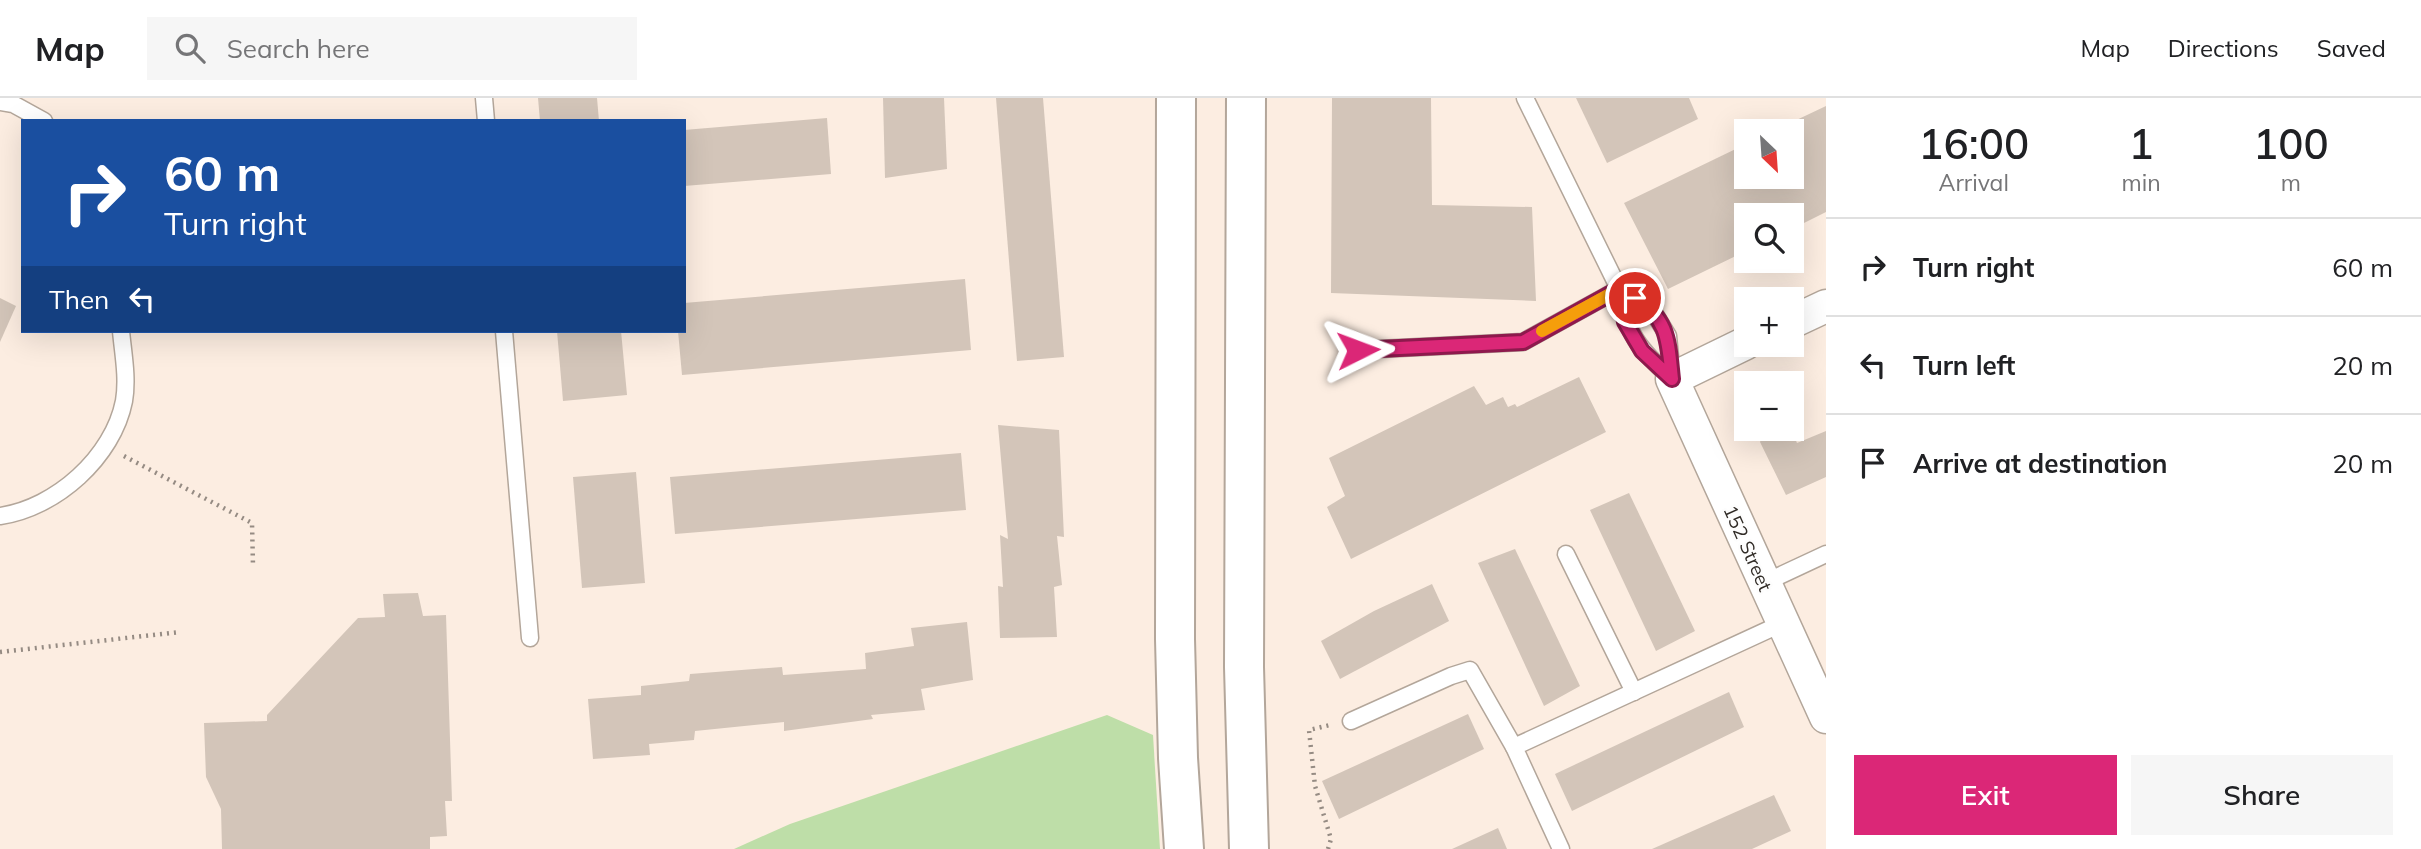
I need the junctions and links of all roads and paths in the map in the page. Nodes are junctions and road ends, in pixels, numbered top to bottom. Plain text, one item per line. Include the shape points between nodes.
1 (484, 98) edge
2 (1176, 98) edge
3 (1246, 98) edge
4 (1525, 98) edge
5 (0, 102) edge
6 (40, 119) edge
7 (486, 119) edge
8 (1619, 289) junction
9 (1826, 306) edge
10 (1804, 316) edge
11 (121, 333) edge
12 (504, 333) edge
13 (1734, 349) edge
14 (1358, 350) dead end
15 (1672, 379) junction
16 (105, 446) junction
17 (0, 516) edge
18 (1566, 554) dead end
19 (1826, 554) edge
20 (253, 566) dead end
21 (1764, 583) junction
22 (1783, 624) junction
23 (180, 632) dead end
24 (530, 638) dead end
25 (0, 652) edge
26 (1634, 692) junction
27 (1826, 717) edge
28 (1352, 721) joint
29 (1514, 747) junction
30 (1184, 849) edge
31 (1249, 849) edge
32 (1328, 849) edge
33 (1561, 849) edge

1 - 7 lane
2 - 30 highway via 1175,639
3 - 31 highway via 1244,667
4 - 8 lane
5 - 6 lane
8 - 14 lane via 1523,342
8 - 15 lane via 1625,322 1642,351
8 - 15 lane via 1651,308 1668,336
9 - 10 street
11 - 16 lane via 124,400
12 - 24 lane
13 - 15 street
15 - 21 street, 152 Street
16 - 17 lane via 91,467 52,497
16 - 20 path via 252,523
18 - 26 lane
19 - 21 lane
21 - 22 street, 152 Street
22 - 26 lane
22 - 27 street, 152 Street
23 - 25 path
26 - 29 lane
28 - 29 lane via 1470,670
28 - 32 path via 1309,730 1315,786 1331,839
29 - 33 lane

